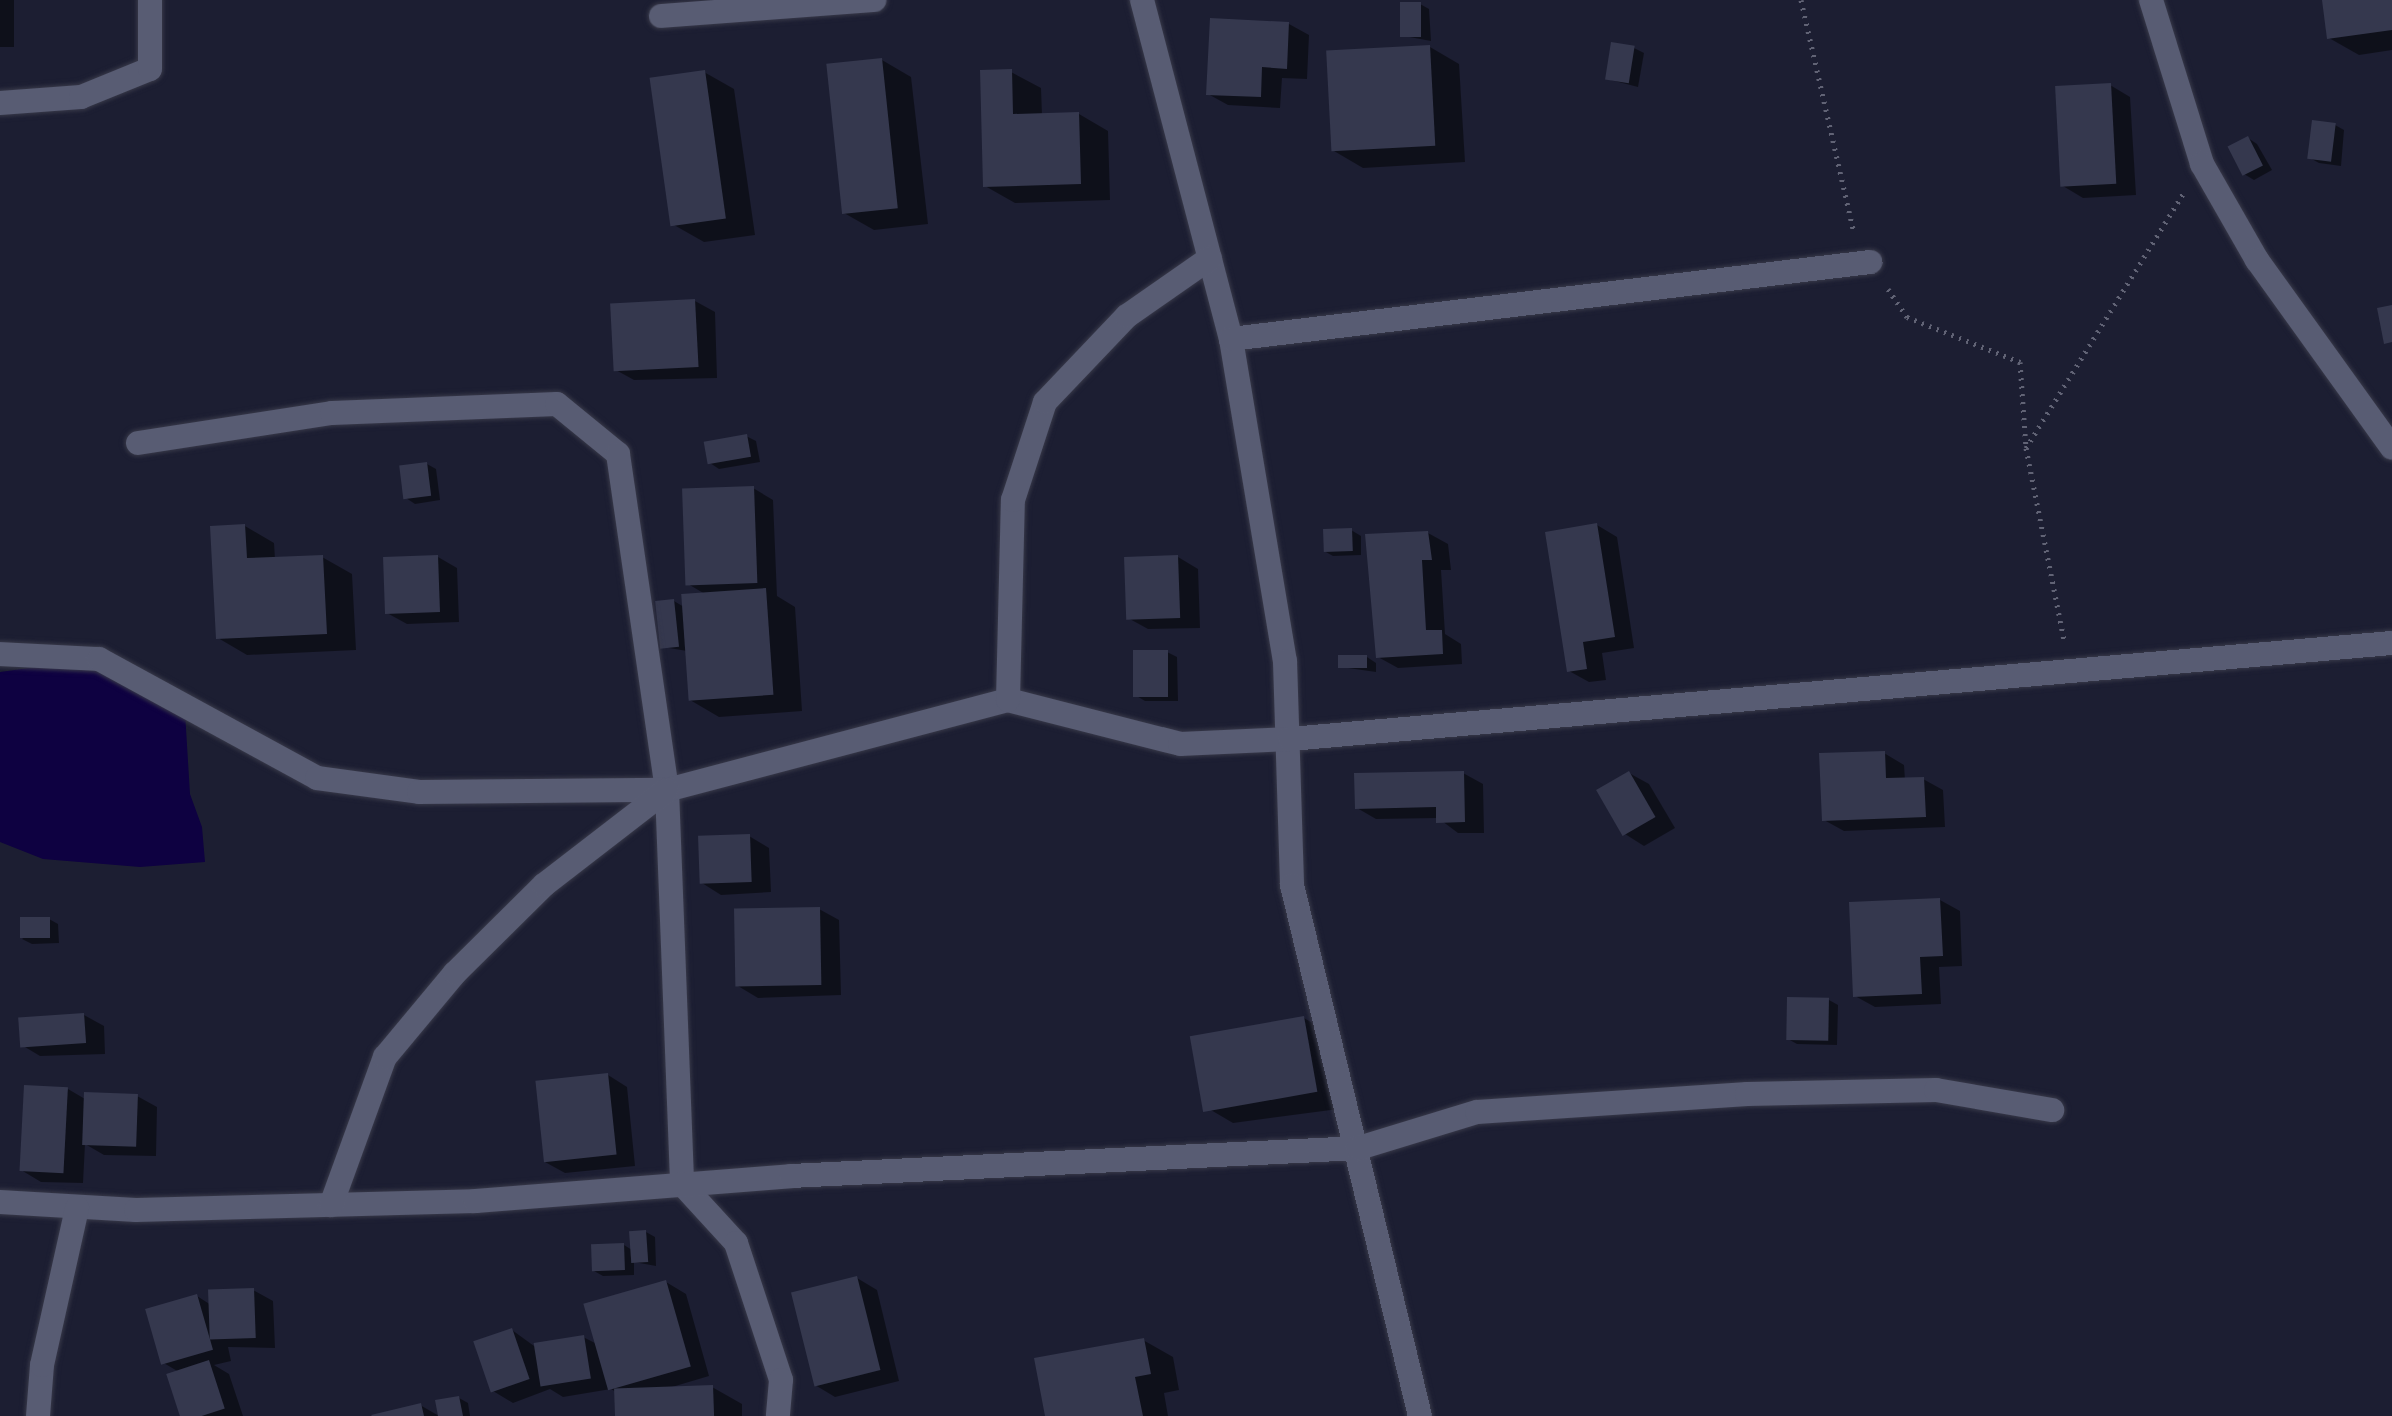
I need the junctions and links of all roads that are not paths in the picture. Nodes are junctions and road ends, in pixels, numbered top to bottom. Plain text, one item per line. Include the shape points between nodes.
1 (150, 0) edge
2 (874, 0) edge
3 (1142, 0) edge
4 (2151, 0) edge
5 (661, 16) dead end
6 (0, 103) edge
7 (1210, 258) junction
8 (1870, 262) road end
9 (1231, 339) junction
10 (138, 443) dead end
11 (2392, 448) edge
12 (2392, 643) edge
13 (0, 654) edge
14 (1008, 700) junction
15 (1290, 739) junction
16 (667, 790) junction
17 (2052, 1110) dead end
18 (1359, 1148) junction
19 (682, 1184) junction
20 (0, 1202) edge
21 (331, 1205) junction
22 (77, 1208) junction
23 (38, 1416) edge
24 (778, 1416) edge
25 (1420, 1416) edge

1 - 6 street via 150,69 81,97
2 - 5 street
3 - 7 street
4 - 11 street via 2202,164 2257,260
7 - 9 street
7 - 14 street via 1127,316 1045,402 1013,500
8 - 9 street
9 - 15 street via 1285,661
10 - 16 street via 332,413 557,404 618,454
12 - 15 street
13 - 16 street via 99,659 317,778 419,792
14 - 15 street via 1180,744
14 - 16 street
15 - 18 street via 1292,885
16 - 19 street
16 - 21 street via 544,885 455,973 385,1057
17 - 18 street via 1936,1090 1747,1094 1477,1112
18 - 19 street
18 - 25 street
19 - 21 street via 475,1201
19 - 24 street via 736,1243 781,1380
20 - 22 street
21 - 22 street
22 - 23 street via 42,1365

